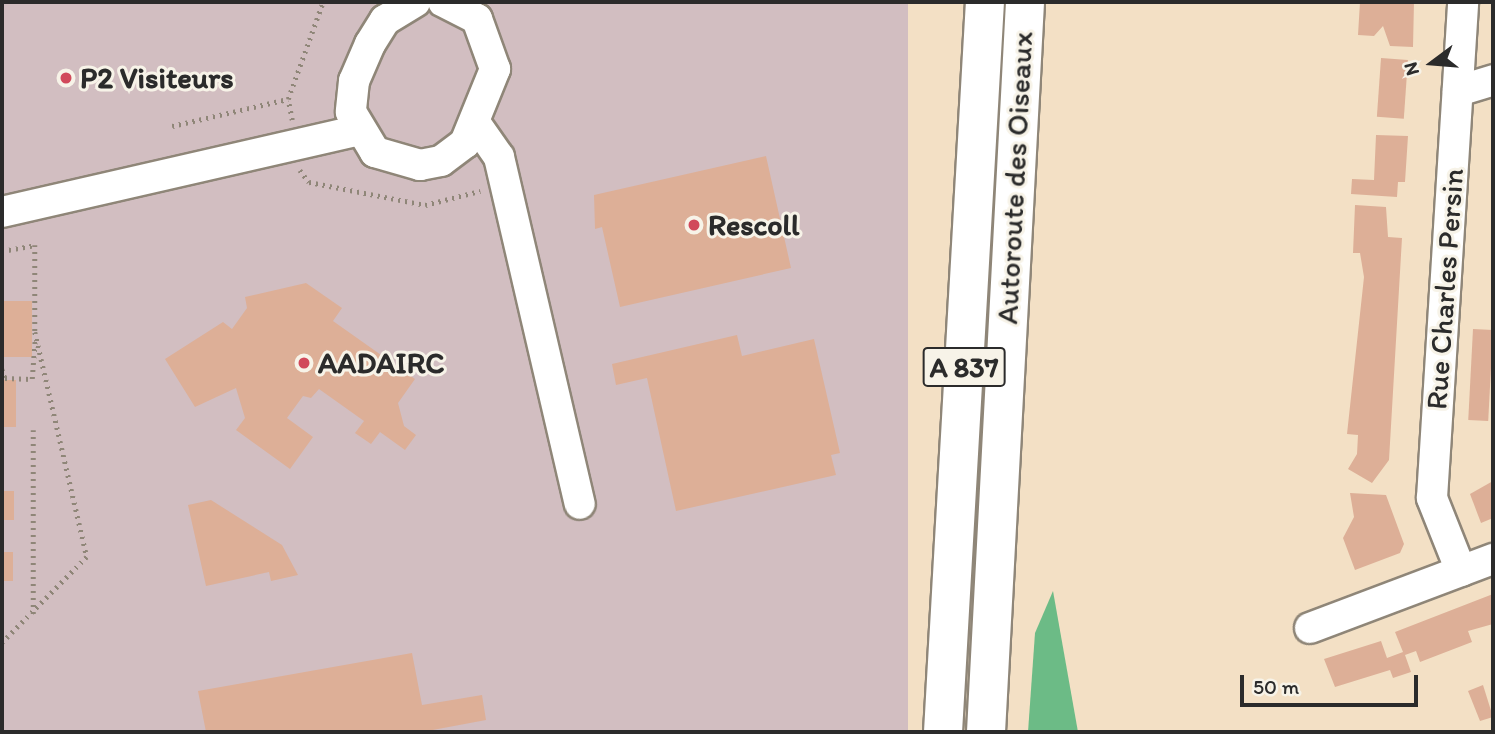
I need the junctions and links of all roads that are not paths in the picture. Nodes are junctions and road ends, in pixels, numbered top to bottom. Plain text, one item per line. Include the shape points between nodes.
1 (415, 2) edge
2 (443, 2) edge
3 (985, 2) edge
4 (1025, 2) edge
5 (1463, 2) edge
6 (1493, 80) edge
7 (1458, 92) junction
8 (476, 124) junction
9 (357, 131) junction
10 (2, 212) edge
11 (580, 504) dead end
12 (1493, 559) edge
13 (1461, 571) junction
14 (1310, 628) dead end
15 (943, 732) edge
16 (986, 732) edge

1 - 9 street via 386,20 360,65 351,94
2 - 8 street via 477,19 490,43 493,79
3 - 15 highway, Autoroute des Oiseaux / A 837
4 - 16 highway, Autoroute des Oiseaux / A 837
5 - 7 street, Rue Charles Persin
6 - 7 street
7 - 13 street, Rue Charles Persin via 1432,498
8 - 9 street via 454,154 420,165 390,161
8 - 11 street via 500,166
9 - 10 street
12 - 13 street
13 - 14 street

